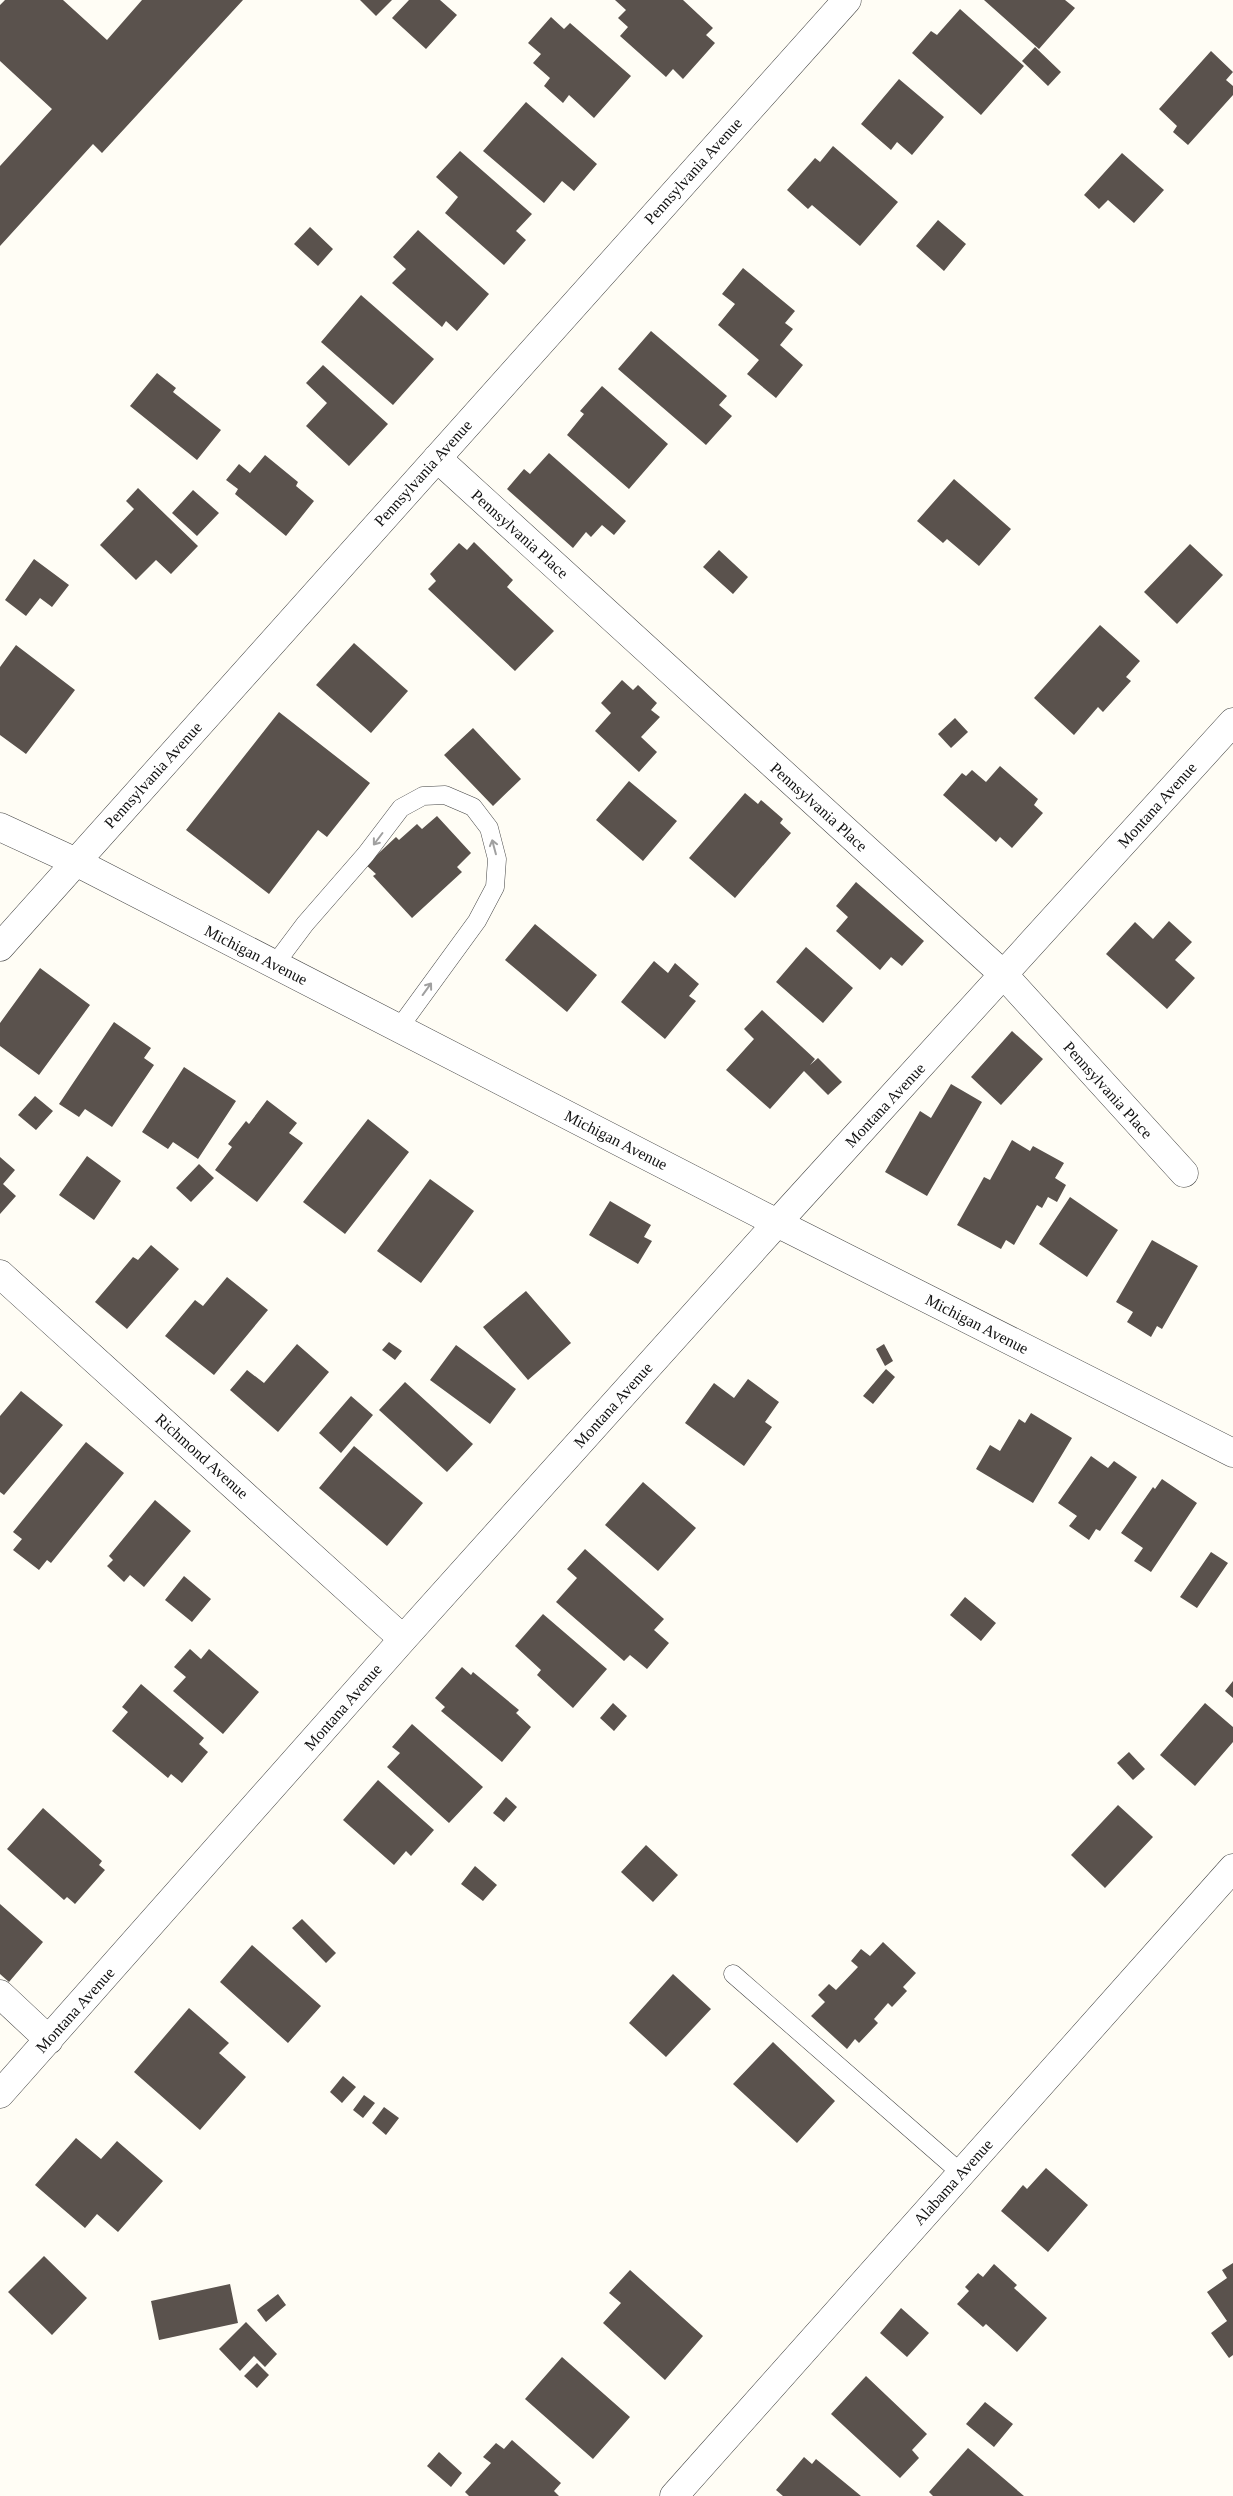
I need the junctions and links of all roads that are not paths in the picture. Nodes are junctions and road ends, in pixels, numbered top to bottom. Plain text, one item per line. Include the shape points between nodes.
1 (847, 0) edge
2 (436, 458) junction
3 (1233, 722) edge
4 (0, 827) edge
5 (76, 862) junction
6 (0, 947) edge
7 (275, 964) junction
8 (1004, 975) junction
9 (399, 1028) junction
10 (1184, 1173) dead end
11 (777, 1223) junction
12 (0, 1274) edge
13 (1233, 1453) edge
14 (403, 1639) junction
15 (1233, 1868) edge
16 (733, 1974) dead end
17 (0, 1994) edge
18 (49, 2040) junction
19 (0, 2094) edge
20 (961, 2173) junction
21 (674, 2496) edge

1 - 2 street, Pennsylvania Avenue
2 - 5 street, Pennsylvania Avenue
2 - 8 street, Pennsylvania Place
3 - 8 street, Montana Avenue
4 - 5 street, Michigan Avenue
5 - 6 street, Pennsylvania Avenue
5 - 7 street, Michigan Avenue
7 - 9 street, Michigan Avenue
9 -> 7 lane via 477,921 495,887 497,859 489,828 472,807 445,795 422,796 401,808
8 - 10 street, Pennsylvania Place
8 - 11 street, Montana Avenue
9 - 11 street, Michigan Avenue
11 - 13 street, Michigan Avenue
11 - 14 street, Montana Avenue
12 - 14 street, Richmond Avenue
14 - 18 street, Montana Avenue
15 - 20 street, Alabama Avenue
16 - 20 lane
17 - 18 street
18 - 19 street, Montana Avenue
20 - 21 street, Alabama Avenue

